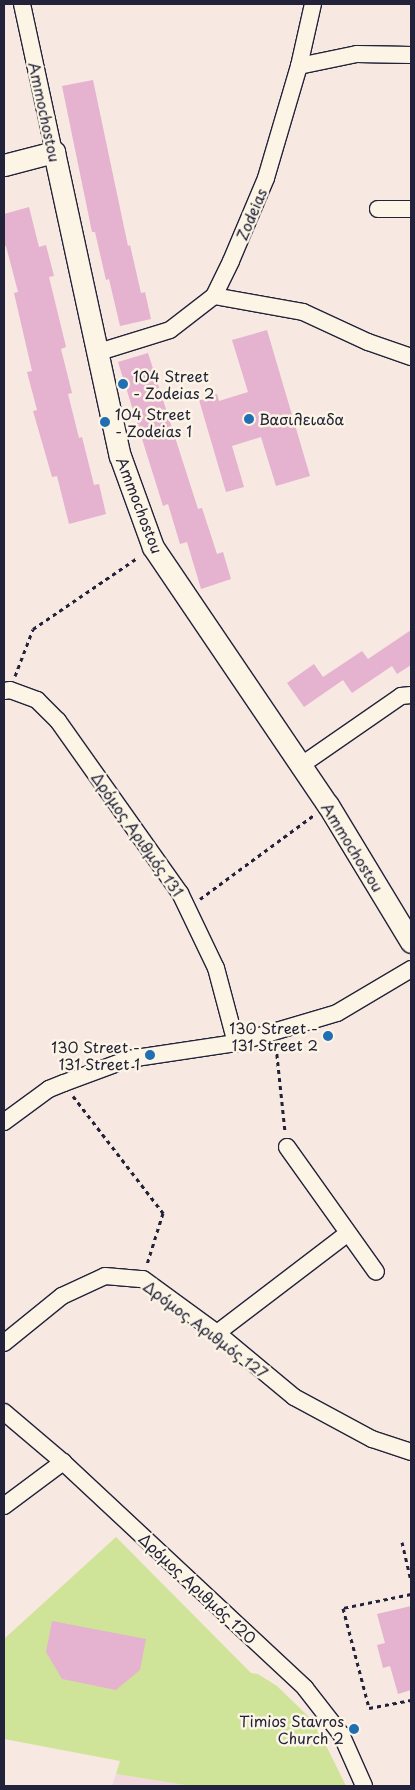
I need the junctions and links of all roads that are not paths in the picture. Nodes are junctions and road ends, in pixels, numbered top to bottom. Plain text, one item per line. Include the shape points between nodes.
1 (22, 4) edge
2 (313, 4) edge
3 (411, 55) edge
4 (299, 66) junction
5 (54, 152) junction
6 (4, 164) edge
7 (378, 209) dead end
8 (411, 209) edge
9 (214, 296) junction
10 (99, 352) junction
11 (411, 357) edge
12 (7, 690) edge
13 (411, 695) edge
14 (300, 766) junction
15 (411, 942) edge
16 (411, 969) edge
17 (236, 1043) junction
18 (4, 1122) edge
19 (287, 1148) road end
20 (348, 1234) junction
21 (376, 1272) dead end
22 (217, 1333) junction
23 (4, 1344) edge
24 (4, 1412) edge
25 (411, 1452) edge
26 (63, 1462) junction
27 (4, 1506) edge
28 (364, 1786) edge

1 - 5 street, Ammochostou
2 - 4 street, Zodeias
3 - 4 street via 357,54
4 - 9 street, Zodeias via 266,178
5 - 6 street
5 - 10 street, Ammochostou
7 - 8 street
9 - 10 street, Zodeias via 170,330
9 - 11 street via 303,312 368,342
10 - 14 street, Ammochostou via 120,456 153,547
12 - 17 street, Δρόμος Αριθμός 131 via 37,700 58,721 180,893 216,968
13 - 14 street via 402,696
14 - 15 street, Ammochostou via 328,805
16 - 17 street via 337,1013
17 - 18 street via 130,1059 49,1088
19 - 20 street
20 - 21 street
20 - 22 street
22 - 23 street, Δρόμος Αριθμός 127 via 143,1279 105,1276 62,1296
22 - 25 street, Δρόμος Αριθμός 127 via 294,1397 372,1439
24 - 26 street, Δρόμος Αριθμός 120
26 - 27 street
26 - 28 street, Δρόμος Αριθμός 120 via 305,1688 341,1734

